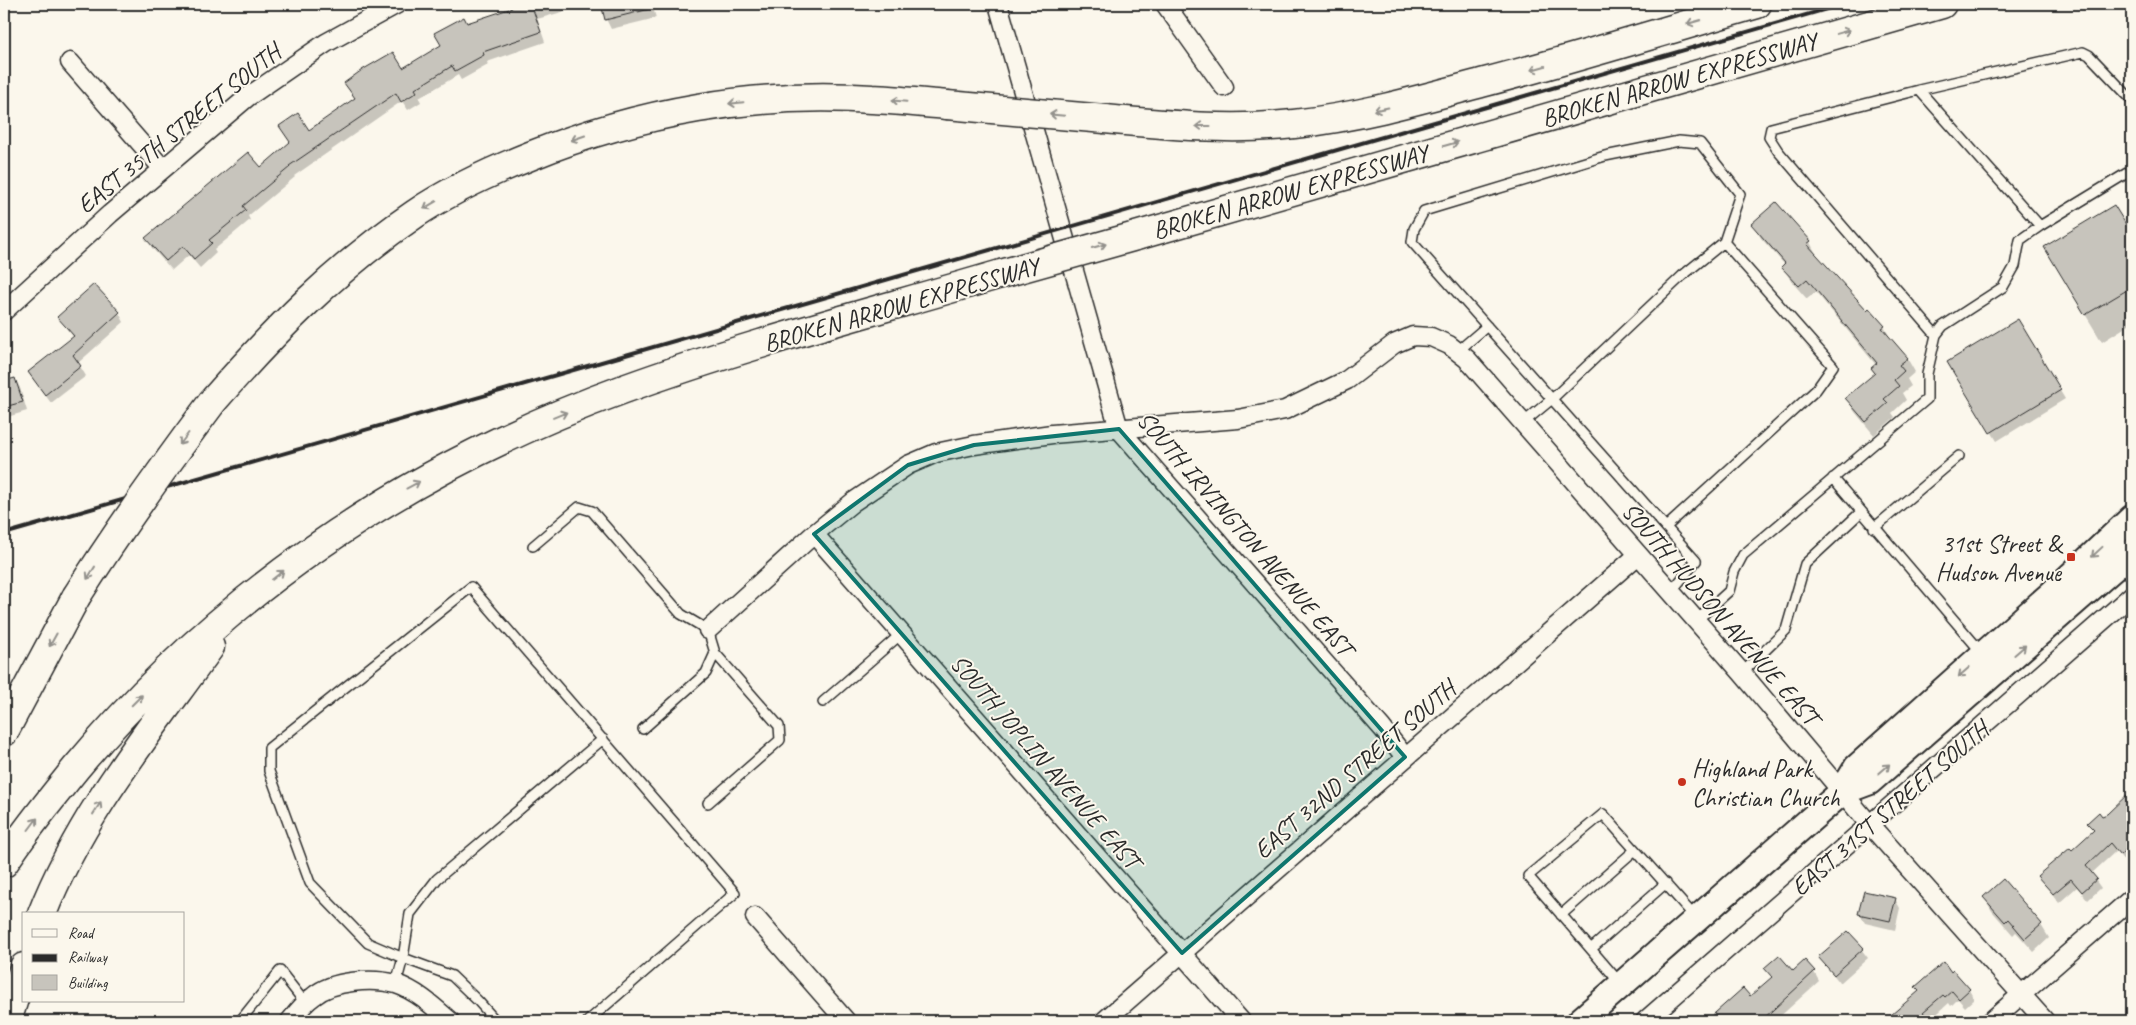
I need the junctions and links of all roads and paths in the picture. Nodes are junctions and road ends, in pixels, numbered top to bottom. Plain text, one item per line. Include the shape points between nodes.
1 (397, 4) edge
2 (998, 4) edge
3 (1166, 4) edge
4 (1757, 4) edge
5 (1942, 4) edge
6 (70, 62) dead end
7 (1224, 87) dead end
8 (1919, 90) junction
9 (2132, 100) edge
10 (162, 170) junction
11 (2132, 170) edge
12 (2040, 226) junction
13 (1724, 242) junction
14 (4, 311) edge
15 (1487, 326) junction
16 (1936, 335) junction
17 (1458, 351) junction
18 (1552, 399) junction
19 (1523, 423) junction
20 (1119, 429) junction
21 (1959, 456) dead end
22 (1833, 478) junction
23 (1861, 512) junction
24 (2132, 518) edge
25 (1666, 527) junction
26 (1874, 528) junction
27 (814, 534) junction
28 (533, 546) dead end
29 (2132, 552) edge
30 (1638, 555) junction
31 (1670, 592) junction
32 (2132, 595) edge
33 (240, 605) junction
34 (1696, 621) junction
35 (708, 630) junction
36 (902, 634) junction
37 (715, 653) junction
38 (1984, 655) junction
39 (1742, 673) junction
40 (824, 702) dead end
41 (643, 729) dead end
42 (4, 732) edge
43 (603, 739) junction
44 (1405, 757) junction
45 (1842, 792) junction
46 (708, 804) dead end
47 (1870, 825) junction
48 (1635, 850) junction
49 (4, 863) edge
50 (1666, 883) junction
51 (2132, 898) edge
52 (43, 912) edge
53 (1561, 915) junction
54 (755, 917) dead end
55 (1697, 919) junction
56 (1591, 949) junction
57 (1182, 953) junction
58 (403, 958) junction
59 (22, 973) edge
60 (396, 984) junction
61 (1622, 984) junction
62 (2022, 994) junction
63 (306, 1004) junction
64 (7, 1021) edge
65 (240, 1021) edge
66 (290, 1021) edge
67 (450, 1021) edge
68 (496, 1021) edge
69 (588, 1021) edge
70 (846, 1021) edge
71 (1104, 1021) edge
72 (1241, 1021) edge
73 (1580, 1021) edge
74 (1645, 1021) edge
75 (1991, 1021) edge
76 (2046, 1021) edge

1 - 10 street, EAST 35TH STREET SOUTH via 288,68 249,96
2 - 20 street, SOUTH IRVINGTON AVENUE EAST
3 - 7 street
4 -> 42 highway, BROKEN ARROW EXPRESSWAY, bridge via 1416,102 1293,124 1169,125 871,99 804,98 696,107 649,117 552,147 496,170 454,190 376,242 298,308 254,354 213,401 121,526 76,597
33 -> 5 highway, BROKEN ARROW EXPRESSWAY, bridge via 293,562 405,490 465,457 623,390 718,358 1001,274
6 - 10 street
8 - 9 lane via 2083,52
8 - 12 lane
8 - 16 lane via 1771,128 1769,138
10 - 14 street, EAST 35TH STREET SOUTH
11 - 12 lane
12 - 16 lane via 2020,240 2015,266 2003,287 1944,326
13 - 15 lane via 1740,194 1700,143 1679,141 1605,156 1424,211 1414,229 1412,242
13 - 18 lane via 1682,276
13 - 25 lane via 1833,366 1816,390
15 - 17 lane
15 - 18 lane
16 - 22 lane via 1927,374 1927,399
17 - 19 street, SOUTH HUDSON AVENUE EAST
17 - 20 street, SOUTH HUDSON AVENUE EAST via 1431,337 1413,336 1394,344 1347,380 1285,410 1238,419
18 - 19 lane
18 - 25 lane
19 - 30 street, SOUTH HUDSON AVENUE EAST
20 - 27 street via 1052,434 936,453 883,480
20 - 44 street, SOUTH IRVINGTON AVENUE EAST
21 - 26 lane
22 - 23 lane
22 - 34 lane via 1743,555 1729,591
23 - 26 lane
23 - 39 lane via 1805,564 1786,630
24 -> 38 main road, EAST 31ST STREET SOUTH
25 - 31 lane via 1696,561
26 - 38 lane
27 - 35 street
27 - 36 street, SOUTH JOPLIN AVENUE EAST
28 - 35 lane via 579,507 592,511 681,614
45 -> 29 main road, EAST 31ST STREET SOUTH via 1869,782
30 - 31 street, SOUTH HUDSON AVENUE EAST
30 - 44 street, EAST 32ND STREET SOUTH
31 - 34 street, SOUTH HUDSON AVENUE EAST
32 - 47 street, EAST 31ST STREET SOUTH
49 -> 33 highway, BROKEN ARROW EXPRESSWAY via 113,724
52 -> 33 highway via 53,886 97,807
34 - 39 street, SOUTH HUDSON AVENUE EAST
35 - 37 lane
36 - 40 lane
36 - 57 street, SOUTH JOPLIN AVENUE EAST
37 - 41 lane via 706,673
37 - 46 lane via 779,726 780,740
38 -> 45 main road, EAST 31ST STREET SOUTH via 1857,767
39 - 45 street, SOUTH HUDSON AVENUE EAST
43 - 58 lane via 437,879 410,914
43 - 58 lane via 471,587 269,748 269,771 310,883 368,943
43 - 69 lane via 734,893
44 - 57 street, EAST 32ND STREET SOUTH
45 - 47 street, SOUTH HUDSON AVENUE EAST
45 - 55 main road, EAST 31ST STREET SOUTH
47 - 62 street, SOUTH HUDSON AVENUE EAST
47 - 74 street, EAST 31ST STREET SOUTH
48 - 50 lane
48 - 53 lane
48 - 53 lane via 1603,814 1528,876
50 - 55 lane
50 - 56 lane
51 - 62 street
53 - 56 lane
54 - 70 street
55 - 61 main road, EAST 31ST STREET SOUTH
56 - 61 lane
57 - 71 street, EAST 32ND STREET SOUTH
57 - 72 street, SOUTH JOPLIN AVENUE EAST
58 - 60 lane
58 - 68 lane via 452,976
59 - 64 highway
60 - 63 street via 366,980 340,984 315,995
60 - 67 street via 425,999
61 - 73 main road, EAST 31ST STREET SOUTH
62 - 75 street
62 - 76 street, SOUTH HUDSON AVENUE EAST
63 - 65 lane via 280,971
63 - 66 street

